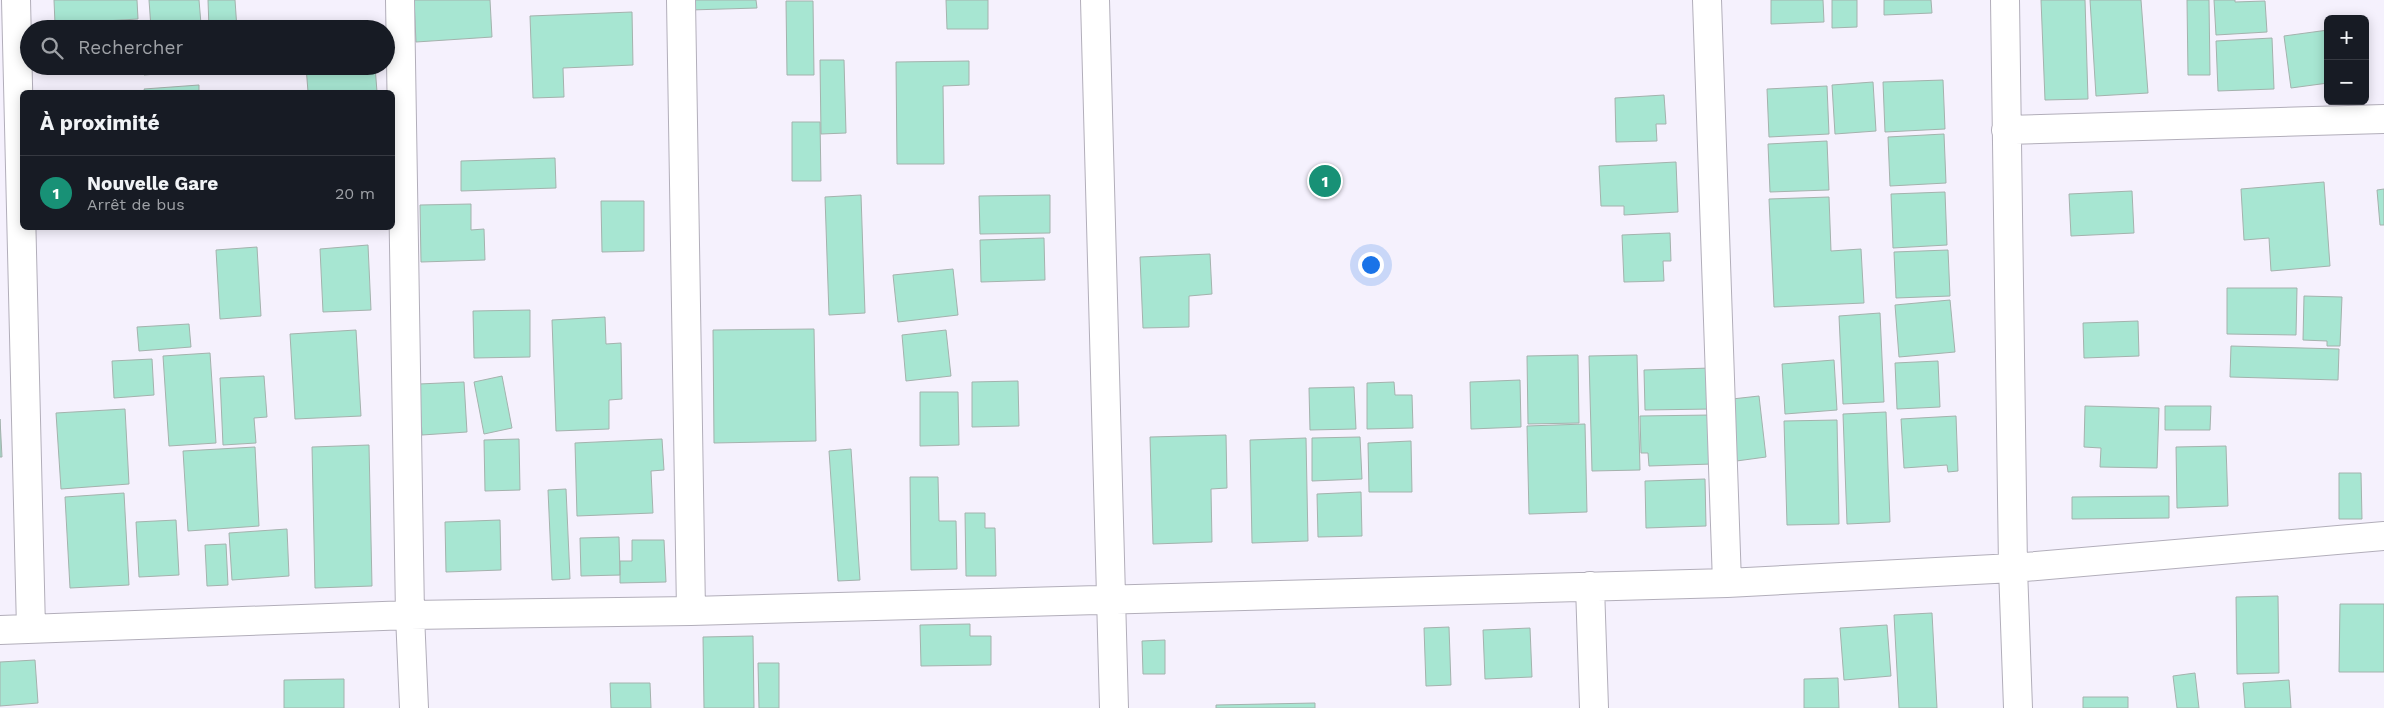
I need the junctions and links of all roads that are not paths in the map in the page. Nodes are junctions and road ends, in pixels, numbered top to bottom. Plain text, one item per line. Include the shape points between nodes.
1 (16, 0) edge
2 (400, 0) edge
3 (681, 0) edge
4 (1095, 0) edge
5 (1707, 0) edge
6 (2005, 0) edge
7 (2384, 119) edge
8 (2006, 130) junction
9 (11, 246) edge
10 (2384, 536) edge
11 (2013, 568) junction
12 (1727, 583) junction
13 (1590, 586) junction
14 (1112, 598) junction
15 (691, 611) junction
16 (410, 615) junction
17 (31, 629) junction
18 (0, 630) edge
19 (414, 708) edge
20 (1114, 708) edge
21 (1594, 708) edge
22 (2018, 708) edge

1 - 9 street
2 - 16 street
3 - 15 street
4 - 14 street
5 - 12 street
6 - 8 street
7 - 8 street
8 - 11 street
9 - 17 street
10 - 11 street
11 - 12 street
11 - 22 street
12 - 13 street
13 - 14 street
13 - 21 street
14 - 15 street
14 - 20 street
15 - 16 street
16 - 17 street
16 - 19 street
17 - 18 street

